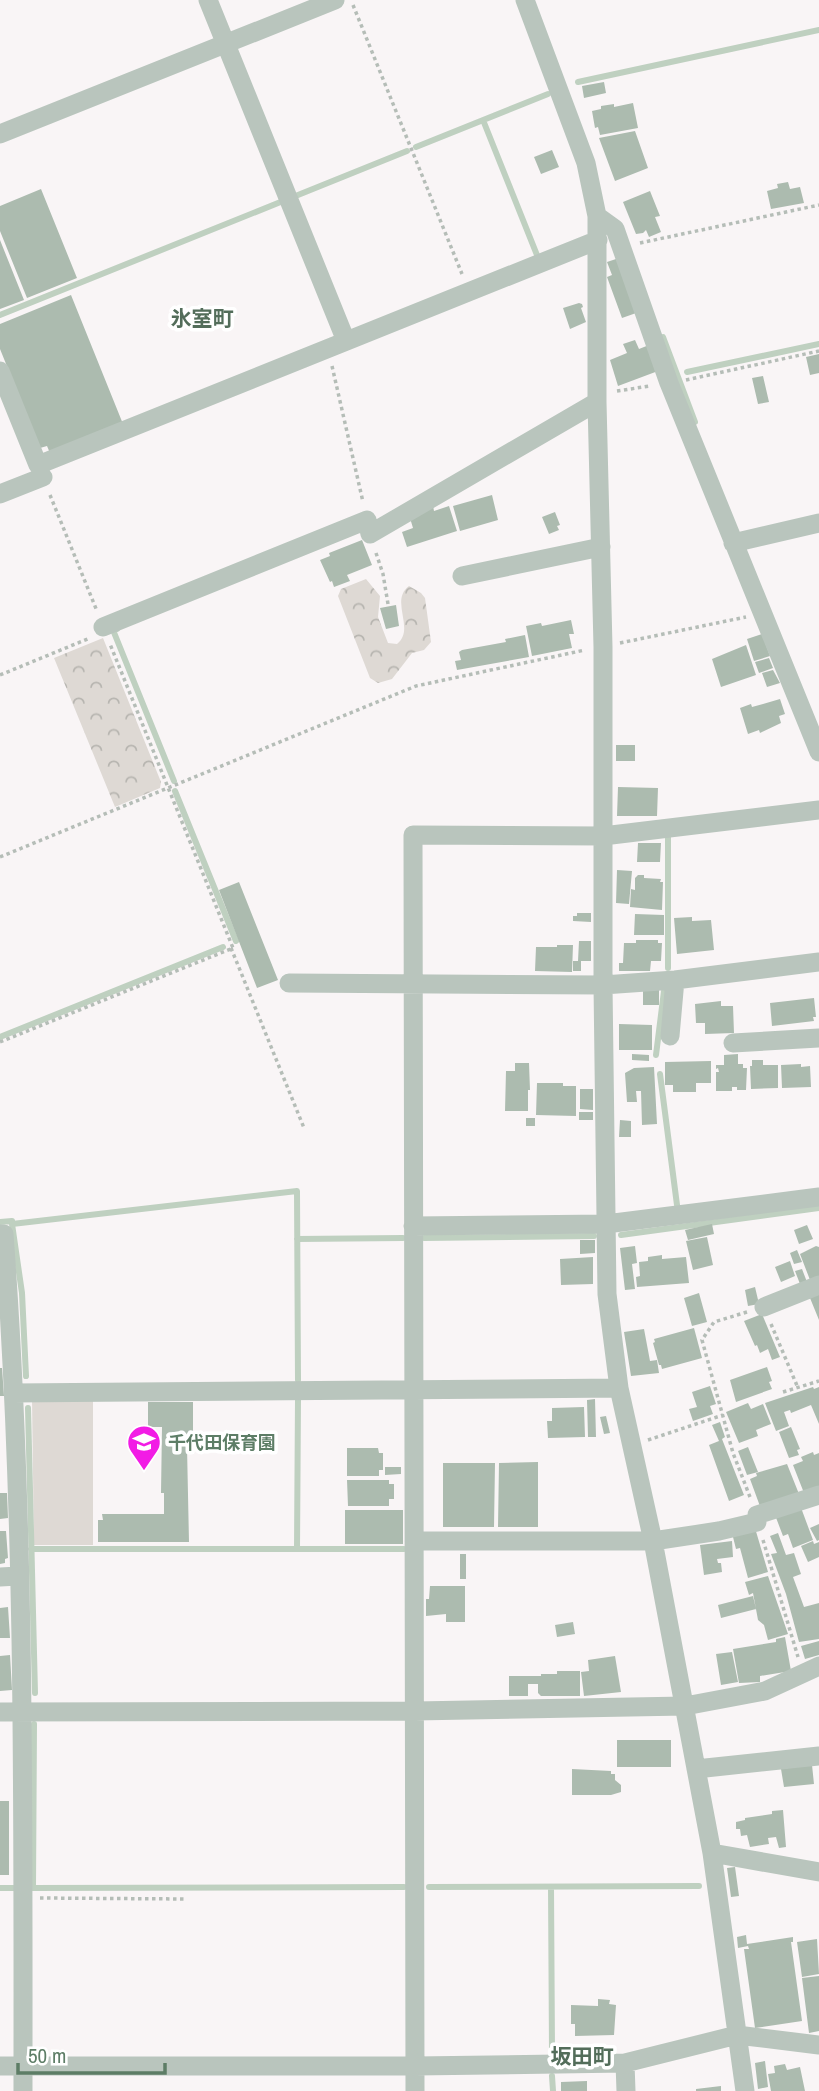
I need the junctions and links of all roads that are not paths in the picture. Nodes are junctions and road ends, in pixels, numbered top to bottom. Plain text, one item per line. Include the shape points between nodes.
1 (208, 0) edge
2 (335, 0) edge
3 (524, 0) edge
4 (226, 44) junction
5 (0, 134) edge
6 (597, 216) junction
7 (598, 240) junction
8 (346, 341) junction
9 (0, 371) edge
10 (597, 398) junction
11 (43, 477) road end
12 (0, 494) edge
13 (819, 523) edge
14 (737, 542) junction
15 (601, 547) junction
16 (462, 576) dead end
17 (104, 629) road end
18 (819, 752) edge
19 (819, 810) edge
20 (603, 835) junction
21 (819, 962) edge
22 (675, 980) junction
23 (289, 983) dead end
24 (413, 984) junction
25 (603, 985) junction
26 (670, 1036) dead end
27 (819, 1038) edge
28 (733, 1043) dead end
29 (819, 1197) edge
30 (606, 1224) junction
31 (413, 1226) junction
32 (0, 1234) edge
33 (819, 1285) edge
34 (764, 1307) road end
35 (6, 1346) edge
36 (620, 1388) junction
37 (413, 1390) junction
38 (13, 1393) junction
39 (8, 1464) edge
40 (819, 1494) edge
41 (414, 1541) junction
42 (653, 1541) junction
43 (9, 1576) edge
44 (811, 1671) edge
45 (685, 1706) junction
46 (415, 1711) junction
47 (0, 1712) edge
48 (22, 1712) junction
49 (819, 1756) edge
50 (696, 1769) junction
51 (712, 1853) junction
52 (819, 1872) edge
53 (737, 2035) junction
54 (819, 2045) edge
55 (625, 2063) junction
56 (0, 2066) edge
57 (23, 2066) junction
58 (415, 2066) junction
59 (23, 2091) edge
60 (415, 2091) edge
61 (626, 2091) edge
62 (745, 2091) edge

1 - 4 street
2 - 4 street
3 - 6 street via 586,163
4 - 5 street
4 - 8 street
6 - 7 street
6 - 14 street via 615,229
7 - 8 street
7 - 10 street
8 - 9 street via 38,466
10 - 15 street
10 - 17 street via 368,527
11 - 12 street
13 - 14 street
14 - 18 street
15 - 16 street
15 - 20 street
19 - 20 street
20 - 24 street via 413,835
20 - 25 street
21 - 22 street
22 - 25 street
22 - 26 street
23 - 24 street
24 - 25 street
24 - 31 street
25 - 30 street
27 - 28 street
29 - 30 street
30 - 31 street
30 - 36 street via 607,1294
31 - 37 street
32 - 35 street via 4,1234
33 - 34 street
35 - 38 street
36 - 37 street
36 - 42 street
37 - 38 street
37 - 41 street
38 - 39 street
39 - 43 street
40 - 42 street via 719,1531
41 - 42 street
41 - 46 street
42 - 45 street
43 - 48 street
44 - 45 street via 765,1691
45 - 46 street
45 - 50 street
46 - 48 street
46 - 58 street
47 - 48 street
48 - 57 street
49 - 50 street
50 - 51 street
51 - 52 street
51 - 53 street
53 - 54 street
53 - 55 street
53 - 62 street
55 - 58 street
55 - 61 street
56 - 57 street
57 - 58 street
57 - 59 street
58 - 60 street

